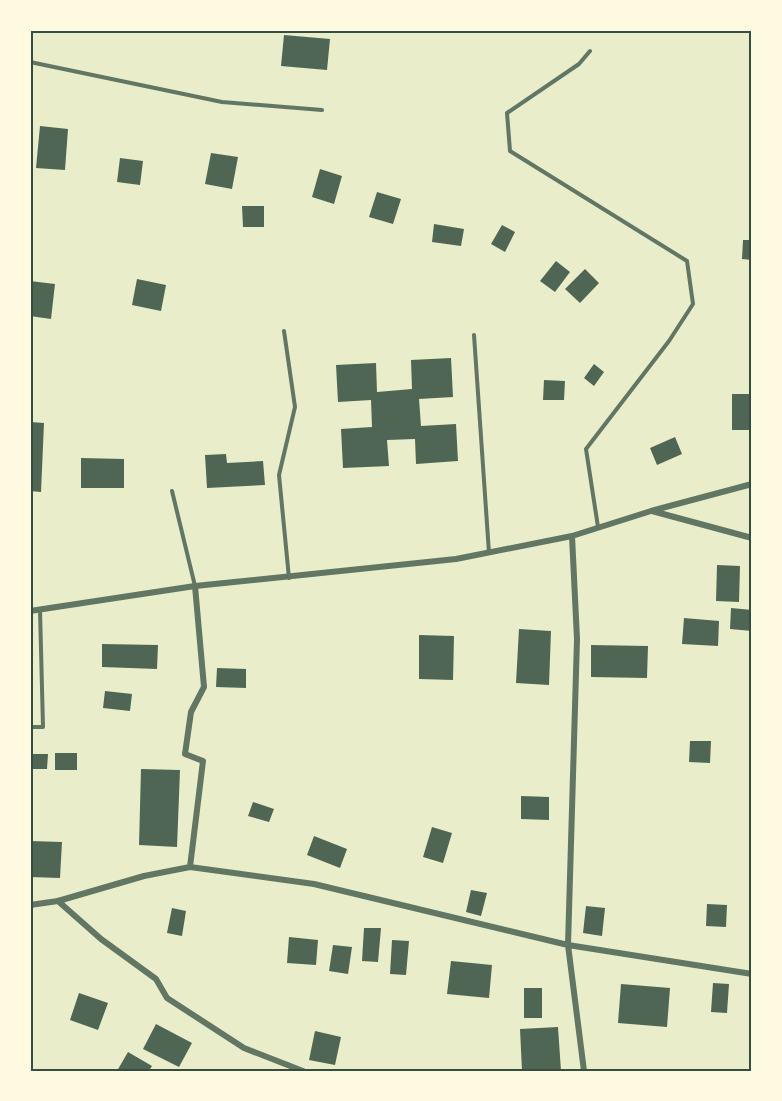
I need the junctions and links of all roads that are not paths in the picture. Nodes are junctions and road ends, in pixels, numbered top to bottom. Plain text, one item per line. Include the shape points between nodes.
1 (590, 51) dead end
2 (30, 62) edge
3 (322, 110) dead end
4 (284, 331) dead end
5 (474, 335) dead end
6 (752, 484) edge
7 (172, 491) dead end
8 (651, 511) junction
9 (598, 528) junction
10 (572, 536) junction
11 (752, 538) edge
12 (489, 554) junction
13 (289, 578) junction
14 (195, 586) junction
15 (40, 609) junction
16 (30, 611) edge
17 (30, 727) edge
18 (190, 867) junction
19 (58, 902) junction
20 (30, 906) edge
21 (568, 945) junction
22 (752, 974) edge
23 (303, 1071) edge
24 (584, 1071) edge

1 - 9 lane via 579,64 507,113 510,151 687,261 693,304 586,449
2 - 3 lane via 222,102
4 - 13 lane via 295,406 279,476
5 - 12 lane
6 - 8 street
7 - 14 lane
8 - 9 street
8 - 11 street
9 - 10 street
10 - 12 street
10 - 21 street via 577,639
12 - 13 street
13 - 14 street
14 - 15 street
14 - 18 street via 204,687 190,712 185,754 203,761
15 - 16 street
15 - 17 lane via 43,727
18 - 19 street via 144,876
18 - 21 street via 314,884
19 - 20 street
19 - 23 street via 100,939 156,979 167,998 244,1048
21 - 22 street
21 - 24 street

